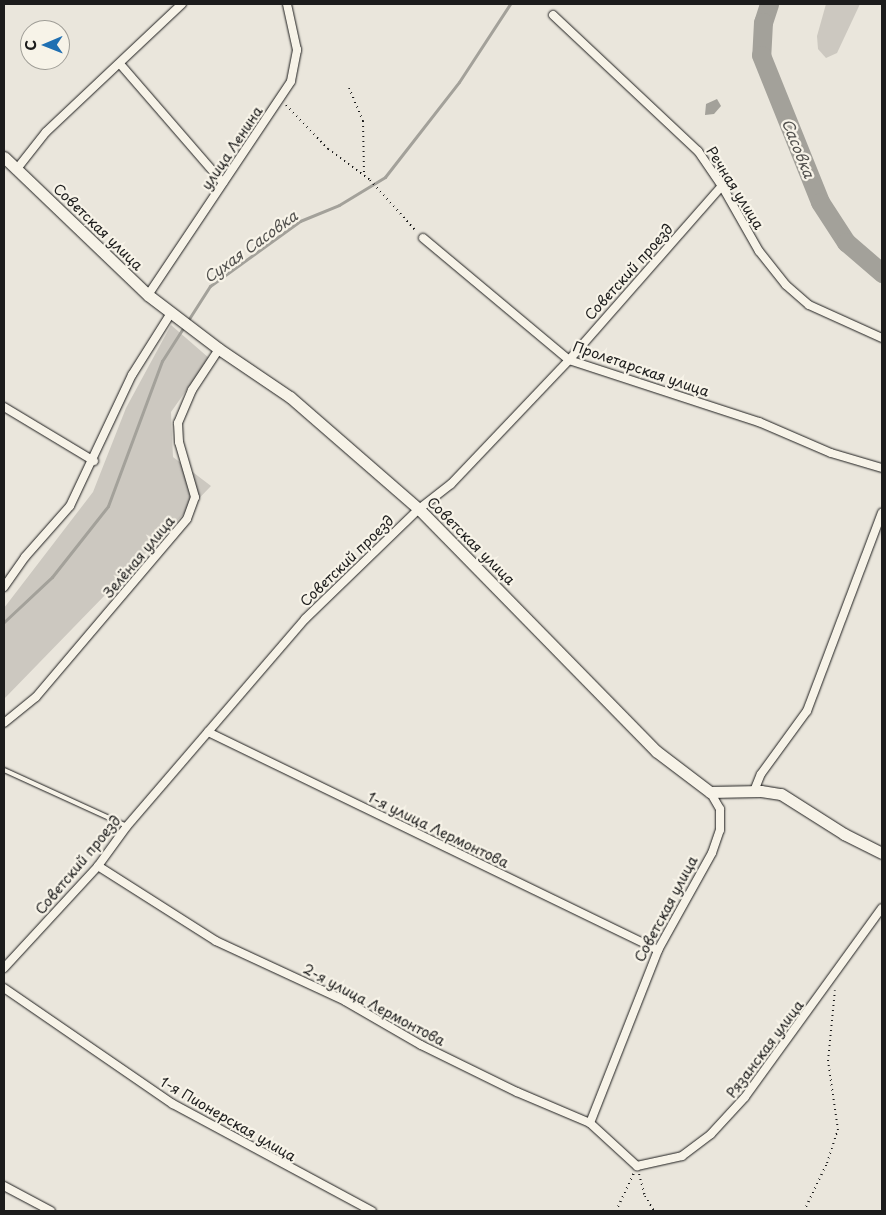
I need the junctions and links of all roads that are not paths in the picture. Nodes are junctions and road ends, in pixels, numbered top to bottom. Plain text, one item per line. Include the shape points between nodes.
1 (182, 4) edge
2 (287, 4) edge
3 (553, 15) dead end
4 (120, 64) junction
5 (4, 157) edge
6 (16, 170) junction
7 (223, 182) junction
8 (722, 186) junction
9 (423, 238) road end
10 (148, 295) junction
11 (173, 315) junction
12 (882, 338) edge
13 (219, 349) junction
14 (568, 360) junction
15 (4, 408) edge
16 (94, 461) junction
17 (882, 468) edge
18 (418, 509) junction
19 (882, 512) edge
20 (4, 587) edge
21 (4, 723) edge
22 (208, 732) junction
23 (4, 770) edge
24 (754, 791) junction
25 (710, 792) junction
26 (127, 826) junction
27 (882, 853) edge
28 (98, 866) junction
29 (882, 908) edge
30 (658, 950) junction
31 (4, 968) edge
32 (4, 988) edge
33 (590, 1123) junction
34 (637, 1166) joint
35 (4, 1186) edge
36 (51, 1211) edge
37 (372, 1211) edge

1 - 4 street
2 - 7 street, улица Ленина via 298,58 291,81
3 - 8 street, Речная улица via 698,150
4 - 6 street via 46,132
4 - 7 street
5 - 6 street, Советская улица
6 - 10 street, Советская улица
7 - 10 street, улица Ленина
8 - 12 street, Речная улица via 759,251 786,285 809,305
8 - 14 street, Советский проезд
9 - 14 street, Пролетарская улица
10 - 11 street, Советская улица
11 - 13 street, Советская улица
11 - 16 street via 132,375
13 - 18 street, Советская улица via 290,397
13 - 21 street, Зелёная улица via 192,390 178,423 179,442 195,497 187,519 36,697
14 - 17 street, Пролетарская улица via 759,422 831,453
14 - 18 street, Советский проезд via 451,484
15 - 16 street
16 - 20 street via 70,506 25,557
18 - 22 street, Советский проезд via 305,619
18 - 25 street, Советская улица via 656,751
19 - 24 street via 807,711 760,774
22 - 26 street, Советский проезд
22 - 30 street, 1-я улица Лермонтова
23 - 26 lane
24 - 25 street
24 - 27 street via 790,798 844,834
25 - 30 street, Советская улица via 720,809 720,830 712,853
26 - 28 street, Советский проезд
28 - 31 street, Советский проезд
28 - 33 street, 2-я улица Лермонтова via 216,941 346,1001 421,1044 517,1092
29 - 34 street, Рязанская улица via 745,1098 711,1134 682,1156
30 - 33 street, Советская улица
32 - 37 street, 1-я Пионерская улица via 173,1104
33 - 34 street, 2-я улица Лермонтова
35 - 36 street

